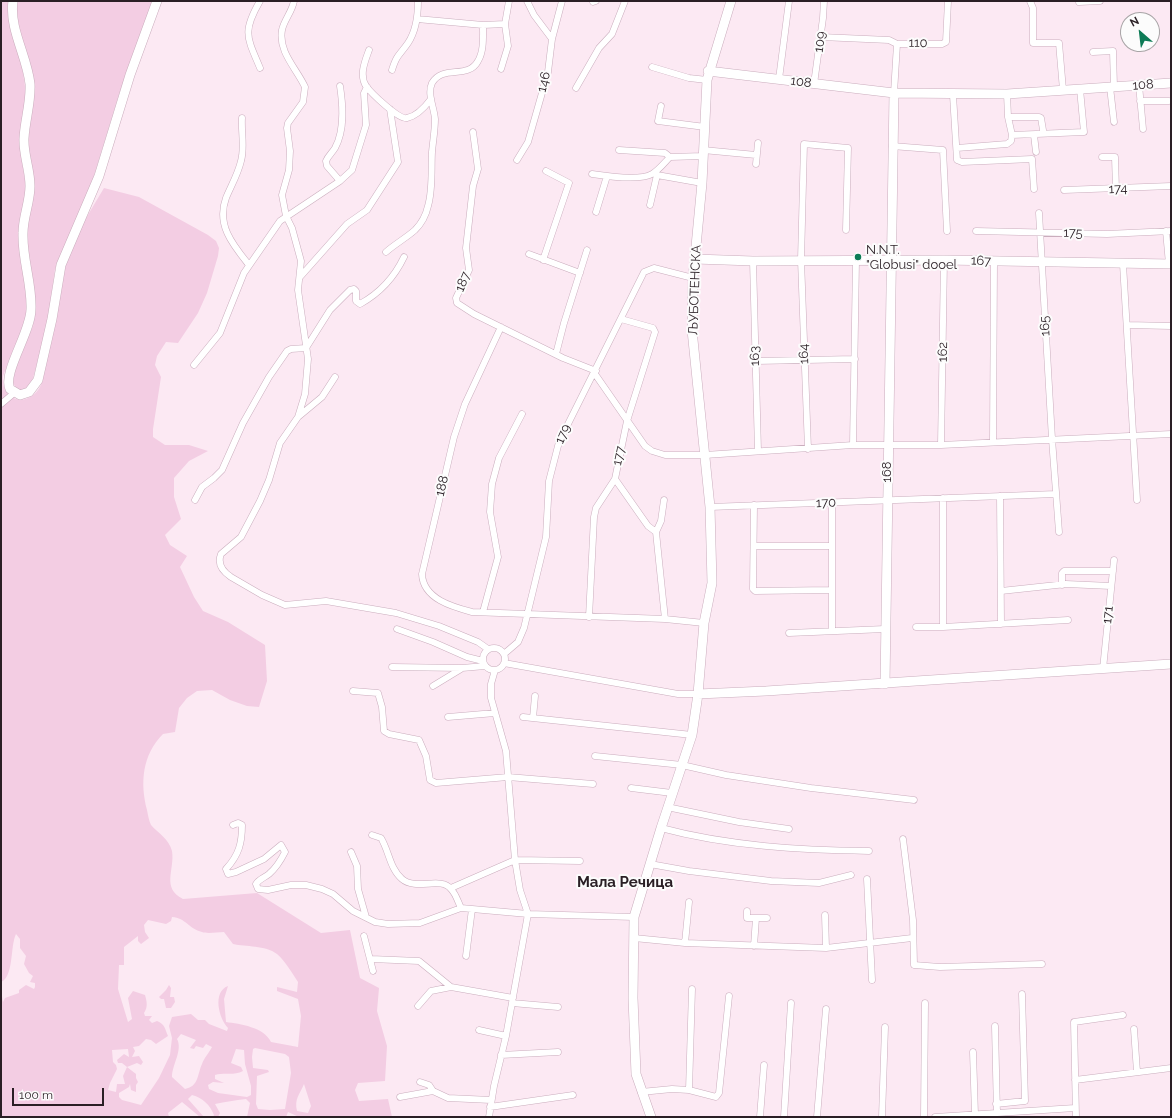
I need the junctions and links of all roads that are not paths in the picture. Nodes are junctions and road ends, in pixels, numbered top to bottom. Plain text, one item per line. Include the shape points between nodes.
1 (14, 1) edge
2 (157, 1) edge
3 (260, 1) edge
4 (294, 1) edge
5 (418, 1) edge
6 (509, 1) edge
7 (527, 1) edge
8 (562, 1) edge
9 (623, 1) edge
10 (732, 1) edge
11 (788, 1) edge
12 (824, 1) edge
13 (948, 1) edge
14 (1030, 1) edge
15 (1100, 1) edge
16 (1079, 2) dead end
17 (417, 19) junction
18 (505, 24) junction
19 (483, 25) junction
20 (821, 37) junction
21 (552, 39) junction
22 (897, 44) junction
23 (369, 50) dead end
24 (1093, 52) dead end
25 (652, 67) dead end
26 (260, 68) dead end
27 (501, 69) dead end
28 (392, 70) dead end
29 (708, 76) junction
30 (779, 79) junction
31 (1171, 83) edge
32 (814, 84) junction
33 (1139, 85) junction
34 (340, 86) dead end
35 (367, 87) junction
36 (1112, 87) junction
37 (576, 88) dead end
38 (1080, 89) junction
39 (1063, 90) junction
40 (894, 93) junction
41 (1007, 94) junction
42 (953, 95) junction
43 (431, 99) junction
44 (1140, 101) junction
45 (1169, 101) dead end
46 (661, 106) dead end
47 (390, 109) junction
48 (1008, 117) junction
49 (242, 118) dead end
50 (1114, 122) dead end
51 (705, 127) junction
52 (1143, 129) dead end
53 (1043, 130) dead end
54 (473, 132) dead end
55 (1012, 135) junction
56 (1034, 135) junction
57 (758, 142) dead end
58 (892, 146) junction
59 (957, 148) junction
60 (619, 150) dead end
61 (1036, 152) dead end
62 (703, 153) junction
63 (756, 155) junction
64 (670, 157) junction
65 (1102, 157) dead end
66 (517, 160) dead end
67 (756, 164) dead end
68 (546, 171) dead end
69 (592, 174) dead end
70 (607, 176) junction
71 (340, 181) junction
72 (702, 183) junction
73 (1171, 186) edge
74 (1034, 189) dead end
75 (1064, 190) dead end
76 (1116, 190) junction
77 (650, 205) dead end
78 (596, 212) dead end
79 (1039, 213) dead end
80 (286, 216) junction
81 (846, 230) dead end
82 (947, 231) dead end
83 (976, 231) dead end
84 (1168, 231) edge
85 (1040, 232) junction
86 (587, 250) dead end
87 (386, 252) dead end
88 (529, 254) dead end
89 (404, 258) dead end
90 (695, 259) junction
91 (544, 260) junction
92 (753, 260) junction
93 (801, 260) junction
94 (856, 260) junction
95 (891, 260) junction
96 (944, 260) junction
97 (994, 262) junction
98 (1042, 262) junction
99 (1123, 264) junction
100 (1170, 264) edge
101 (249, 265) junction
102 (580, 273) junction
103 (299, 278) junction
104 (693, 278) junction
105 (621, 319) junction
106 (1127, 325) junction
107 (1171, 326) edge
108 (501, 327) junction
109 (306, 348) junction
110 (556, 354) junction
111 (855, 358) junction
112 (804, 360) junction
113 (756, 361) junction
114 (194, 366) dead end
115 (595, 372) junction
116 (335, 377) dead end
117 (14, 392) junction
118 (1, 404) edge
119 (522, 414) dead end
120 (298, 416) junction
121 (627, 421) junction
122 (1171, 434) edge
123 (1134, 435) junction
124 (1052, 439) junction
125 (993, 441) junction
126 (888, 444) junction
127 (853, 445) junction
128 (941, 445) junction
129 (808, 449) junction
130 (758, 451) junction
131 (705, 455) junction
132 (614, 479) junction
133 (1056, 494) junction
134 (1000, 496) junction
135 (943, 498) junction
136 (195, 500) dead end
137 (664, 500) dead end
138 (1137, 500) dead end
139 (887, 501) junction
140 (832, 503) junction
141 (754, 505) junction
142 (710, 507) junction
143 (656, 532) junction
144 (1059, 532) dead end
145 (754, 546) junction
146 (831, 546) junction
147 (1114, 560) dead end
148 (1113, 571) junction
149 (1062, 585) junction
150 (1111, 586) junction
151 (831, 590) junction
152 (1001, 591) junction
153 (483, 612) junction
154 (527, 614) junction
155 (589, 617) junction
156 (665, 619) junction
157 (1068, 620) dead end
158 (704, 623) junction
159 (1001, 624) junction
160 (916, 627) dead end
161 (943, 627) junction
162 (397, 629) dead end
163 (885, 629) junction
164 (832, 631) junction
165 (789, 633) dead end
166 (488, 649) junction
167 (504, 654) junction
168 (504, 663) junction
169 (484, 664) junction
170 (1171, 664) edge
171 (392, 667) dead end
172 (462, 668) junction
173 (1103, 669) junction
174 (495, 670) junction
175 (885, 684) junction
176 (433, 686) dead end
177 (353, 691) dead end
178 (698, 694) junction
179 (535, 696) dead end
180 (495, 713) junction
181 (448, 717) dead end
182 (523, 717) dead end
183 (533, 718) junction
184 (692, 735) junction
185 (595, 756) dead end
186 (682, 765) junction
187 (508, 777) junction
188 (593, 784) dead end
189 (631, 788) dead end
190 (672, 793) junction
191 (914, 800) dead end
192 (667, 807) junction
193 (233, 825) dead end
194 (661, 828) junction
195 (789, 829) dead end
196 (372, 835) dead end
197 (903, 839) dead end
198 (869, 851) dead end
199 (352, 852) dead end
200 (515, 860) junction
201 (580, 861) dead end
202 (650, 864) junction
203 (851, 875) dead end
204 (867, 879) dead end
205 (451, 888) junction
206 (689, 902) dead end
207 (461, 908) junction
208 (472, 909) junction
209 (746, 910) dead end
210 (528, 914) junction
211 (825, 915) dead end
212 (366, 917) junction
213 (634, 917) junction
214 (756, 918) junction
215 (767, 918) dead end
216 (364, 936) dead end
217 (634, 938) junction
218 (912, 938) junction
219 (685, 942) junction
220 (871, 944) junction
221 (754, 946) junction
222 (826, 948) junction
223 (466, 956) dead end
224 (371, 959) junction
225 (1042, 964) dead end
226 (373, 971) dead end
227 (872, 980) dead end
228 (451, 987) junction
229 (692, 989) dead end
230 (1022, 994) dead end
231 (729, 996) dead end
232 (512, 1001) junction
233 (791, 1003) dead end
234 (925, 1004) dead end
235 (418, 1006) dead end
236 (558, 1007) dead end
237 (826, 1009) dead end
238 (1123, 1015) dead end
239 (995, 1026) dead end
240 (885, 1027) dead end
241 (1134, 1028) dead end
242 (479, 1030) dead end
243 (506, 1036) junction
244 (558, 1052) dead end
245 (974, 1052) dead end
246 (501, 1055) junction
247 (764, 1064) dead end
248 (1171, 1068) edge
249 (1137, 1072) junction
250 (1075, 1080) junction
251 (420, 1082) dead end
252 (689, 1090) junction
253 (433, 1091) junction
254 (641, 1092) junction
255 (573, 1095) dead end
256 (400, 1097) dead end
257 (491, 1104) junction
258 (996, 1104) junction
259 (1075, 1108) junction
260 (997, 1114) junction
261 (1021, 1114) edge
262 (975, 1116) junction
263 (489, 1117) edge
264 (651, 1117) edge
265 (760, 1117) edge
266 (784, 1117) edge
267 (817, 1117) edge
268 (882, 1117) edge
269 (924, 1117) edge
270 (935, 1117) edge
271 (1076, 1117) edge

1 - 117 street via 13,19 30,85 23,145 30,178 30,193 23,232 24,262 32,308 28,330 8,375 8,384
2 - 117 street via 130,75 96,186 61,266 38,380 29,392 20,395
3 - 26 street via 249,22 248,30 249,40
4 - 80 street via 282,36 289,61 305,87 303,102 288,122 287,128 289,170 282,194
5 - 17 street
6 - 18 street
7 - 21 street
8 - 21 street, 146
9 - 37 street via 612,34 598,48
10 - 29 street, ЉУБОТЕНСКА
11 - 30 street
12 - 20 street, 109
13 - 22 street, 110 via 945,43
14 - 39 street via 1033,8 1033,43 1059,43
15 - 16 street
17 - 19 street
17 - 28 street via 408,44 396,56
18 - 19 street
18 - 27 street via 508,46
19 - 43 street via 482,46 474,69 468,72 444,73 437,77 432,84
20 - 22 street via 889,40
20 - 32 street, 109
21 - 66 street, 146 via 548,72 528,142
22 - 40 street, 110
23 - 35 street via 363,67
24 - 36 street, 108 via 1112,51
25 - 29 street via 689,78
29 - 30 street, 108
29 - 51 street, ЉУБОТЕНСКА
30 - 32 street, 108
31 - 33 street, 108
32 - 40 street, 108
33 - 36 street, 108
33 - 44 street
34 - 71 street via 341,126 335,148 326,161 327,166
35 - 47 street
35 - 71 street via 364,93 366,125 356,163
36 - 38 street, 108
36 - 50 street
38 - 39 street, 108
38 - 56 street via 1084,132
39 - 41 street, 108
40 - 42 street, 108
40 - 58 street
41 - 42 street, 108
41 - 48 street
42 - 59 street
43 - 47 street via 420,112 406,118
43 - 87 street via 435,131 428,206 415,230
44 - 45 street
44 - 52 street
46 - 51 street via 658,121
47 - 103 street via 398,162 367,210 348,224
48 - 53 street via 1039,117
48 - 55 street
49 - 101 street via 243,153 225,201 223,226
51 - 62 street, ЉУБОТЕНСКА
54 - 108 street, 187 via 478,169 473,186 466,248 469,270 456,301 474,314
55 - 56 street
55 - 59 street via 1012,141 1007,144
56 - 61 street
57 - 63 street
58 - 82 street via 943,150
58 - 95 street
59 - 74 street via 957,160 962,162 1032,159
60 - 64 street via 665,153
62 - 63 street
62 - 64 street
62 - 72 street, ЉУБОТЕНСКА
63 - 67 street
64 - 70 street via 652,175
65 - 76 street via 1115,156
68 - 91 street via 570,183
69 - 70 street
70 - 78 street
71 - 80 street
72 - 77 street via 657,176
72 - 90 street, ЉУБОТЕНСКА
73 - 76 street, 174
75 - 76 street, 174
79 - 85 street, 165
80 - 101 street
80 - 103 street via 300,255
81 - 93 street, 164 via 848,148 804,144
83 - 85 street, 175
84 - 85 street, 175 via 1107,234
84 - 100 street
85 - 98 street, 165
86 - 102 street
88 - 91 street
89 - 109 street via 397,273 366,301 357,304 356,291 350,290 330,310
90 - 92 street, 167
90 - 104 street, ЉУБОТЕНСКА
91 - 102 street
92 - 93 street, 167
92 - 113 street, 163
93 - 94 street, 167
93 - 112 street, 164
94 - 95 street, 167
94 - 111 street
95 - 96 street, 167
95 - 126 street, 168
96 - 97 street, 167
96 - 128 street, 162
97 - 98 street, 167
97 - 125 street
98 - 99 street, 167
98 - 124 street, 165
99 - 100 street, 167
99 - 106 street
101 - 114 street via 238,284 225,324
102 - 110 street
103 - 109 street via 299,310
104 - 105 street, 179 via 654,268 648,269 644,272
104 - 131 street, ЉУБОТЕНСКА via 692,330
105 - 115 street, 179
105 - 121 street, 177 via 653,328 655,332
106 - 107 street
106 - 123 street
108 - 110 street, 187
108 - 153 street, 188 via 465,404 454,437 422,574 424,585 440,602
109 - 120 street via 308,370 305,394
109 - 136 street via 287,351 243,423 222,470 202,487
110 - 115 street, 187
111 - 112 street
111 - 127 street
112 - 113 street
112 - 129 street, 164
113 - 130 street, 163
115 - 121 street
115 - 154 street, 179 via 565,427 555,454 549,481 546,537
116 - 120 street via 322,397
117 - 118 street
119 - 153 street via 499,458 492,484 490,512 498,557
120 - 166 street via 282,438 264,492 244,531 236,542 221,554 222,568 231,577 285,606 326,601 396,613 440,626
121 - 131 street via 645,446 652,451 665,455
121 - 132 street, 177
122 - 123 street
123 - 124 street
123 - 138 street
124 - 125 street
124 - 133 street, 165
125 - 128 street
126 - 127 street
126 - 128 street
126 - 139 street, 168
127 - 129 street
129 - 130 street
130 - 131 street
131 - 142 street, ЉУБОТЕНСКА
132 - 143 street via 648,526
132 - 155 street, 177 via 596,508 594,517
133 - 134 street, 170
133 - 144 street, 165
134 - 135 street, 170
134 - 152 street
135 - 139 street, 170
135 - 161 street
137 - 143 street via 661,521
139 - 140 street, 170
139 - 163 street, 168
140 - 141 street, 170
140 - 146 street
141 - 142 street, 170
141 - 145 street
142 - 158 street, ЉУБОТЕНСКА via 712,583
143 - 156 street
145 - 146 street
145 - 151 street via 752,586 755,591
146 - 151 street
147 - 148 street, 171
148 - 149 street via 1064,571
148 - 150 street, 171
149 - 150 street
149 - 152 street
150 - 173 street, 171
151 - 164 street
152 - 159 street
153 - 154 street, 188
154 - 155 street, 188
154 - 167 street, 179 via 518,642
155 - 156 street, 188
156 - 158 street, 188
157 - 159 street
158 - 178 street, ЉУБОТЕНСКА
159 - 161 street
160 - 161 street
162 - 169 street
163 - 164 street
163 - 175 street, 168
164 - 165 street
166 - 167 street via 497,648
166 - 169 street via 484,654
167 - 168 street
168 - 174 street via 501,668
168 - 178 street via 678,694
169 - 172 street
169 - 174 street
170 - 173 street
171 - 172 street
172 - 176 street
173 - 175 street
174 - 180 street via 491,684
175 - 178 street
177 - 187 street via 378,693 384,731 419,740 426,756 430,780 436,784
178 - 184 street, ЉУБОТЕНСКА
179 - 183 street
180 - 181 street
180 - 187 street via 506,751
182 - 183 street
183 - 184 street
184 - 186 street, ЉУБОТЕНСКА
185 - 186 street
186 - 190 street, ЉУБОТЕНСКА
186 - 191 street via 726,775 804,787
187 - 188 street
187 - 200 street
189 - 190 street
190 - 192 street, ЉУБОТЕНСКА
192 - 194 street, ЉУБОТЕНСКА
192 - 195 street
193 - 212 street via 242,825 242,830 237,856 226,869 228,874 264,858 281,845 285,852 281,860 268,875 257,882 258,889 306,885 333,894 353,911
194 - 198 street via 688,835 782,848
194 - 202 street, ЉУБОТЕНСКА
196 - 205 street via 381,838 396,873 403,880 413,885 435,883
197 - 218 street via 913,920
199 - 212 street
200 - 201 street
200 - 205 street
200 - 210 street via 520,890
202 - 203 street via 771,881 820,883
202 - 213 street, ЉУБОТЕНСКА
204 - 220 street
205 - 207 street
206 - 219 street
207 - 208 street
207 - 212 street via 420,923 388,924 375,922
208 - 210 street
208 - 223 street
209 - 214 street via 747,918
210 - 213 street
210 - 232 street
211 - 222 street
213 - 217 street, ЉУБОТЕНСКА
214 - 215 street
214 - 221 street
216 - 224 street
217 - 219 street
217 - 254 street, ЉУБОТЕНСКА via 636,1074
218 - 220 street
218 - 225 street via 912,962 916,966
219 - 221 street
220 - 222 street
220 - 227 street
221 - 222 street
224 - 226 street
224 - 228 street via 419,961
228 - 232 street
228 - 235 street via 431,992
229 - 252 street
230 - 258 street via 1025,1101
231 - 252 street via 719,1093 716,1096
232 - 236 street
232 - 243 street
233 - 266 street
234 - 269 street
237 - 267 street
238 - 250 street via 1074,1022
239 - 258 street
240 - 268 street
241 - 249 street
242 - 243 street
243 - 246 street
244 - 246 street
245 - 262 street
246 - 257 street
247 - 265 street
248 - 249 street
249 - 250 street
250 - 259 street
251 - 253 street via 429,1085
252 - 254 street
253 - 256 street
253 - 257 street via 448,1098
254 - 264 street, ЉУБОТЕНСКА
255 - 257 street
257 - 263 street
258 - 260 street
259 - 261 street
259 - 271 street
260 - 261 street
260 - 262 street
262 - 270 street

